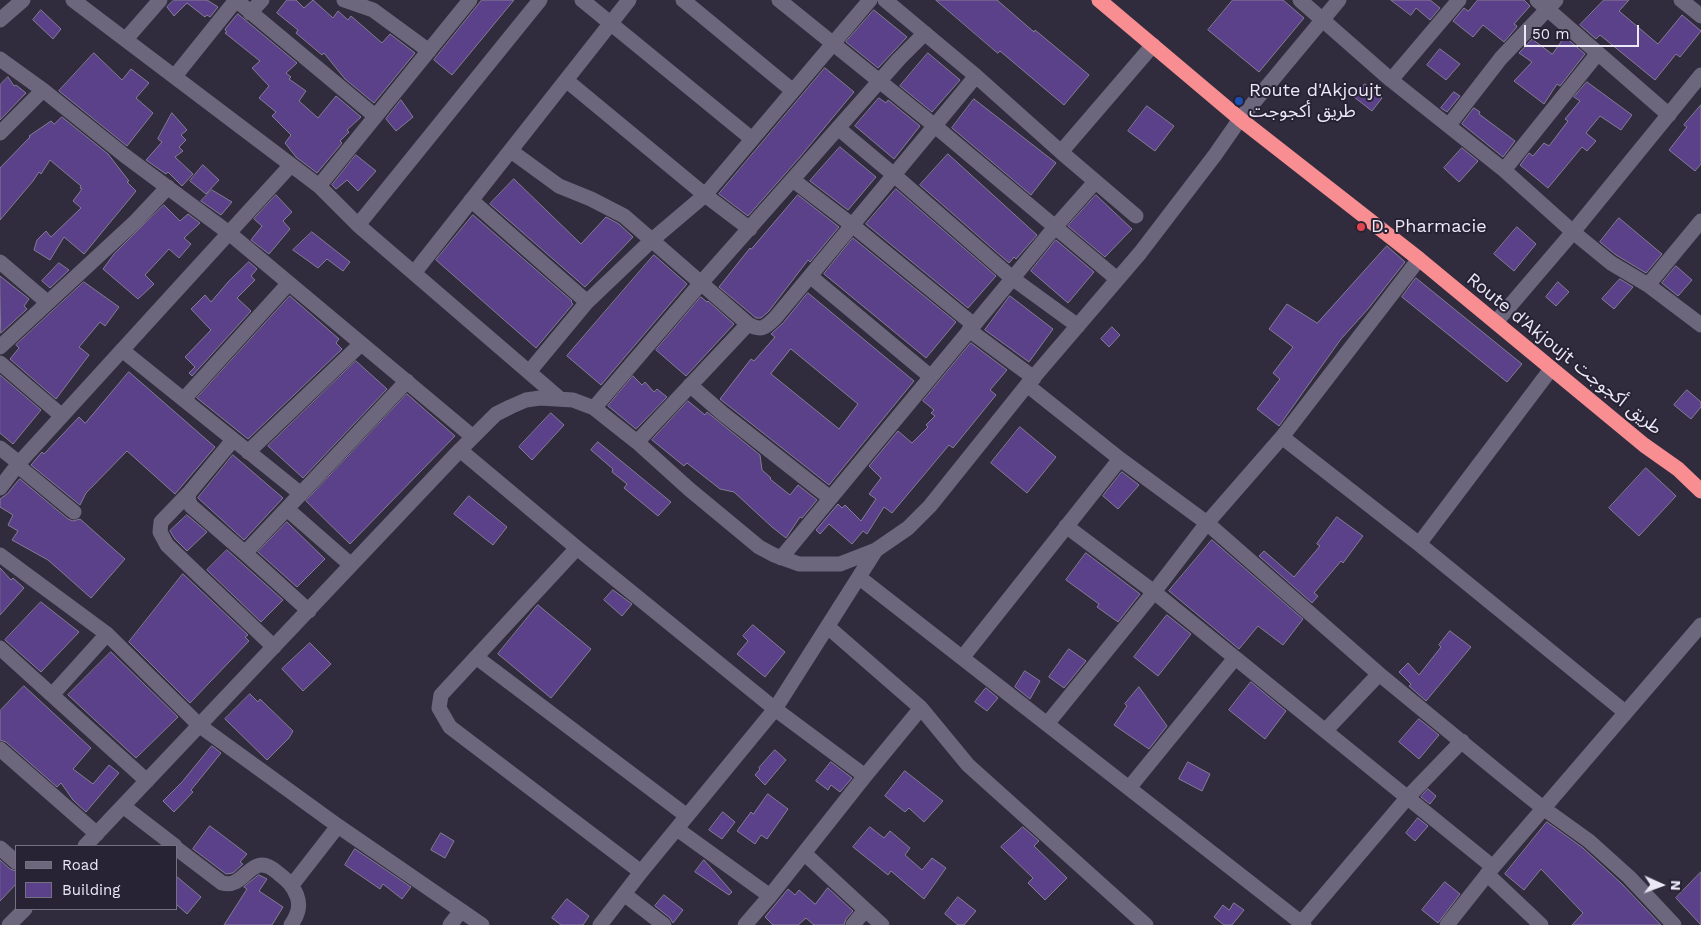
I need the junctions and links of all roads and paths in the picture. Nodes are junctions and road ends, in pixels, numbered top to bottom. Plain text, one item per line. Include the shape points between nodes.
1 (23, 0) edge
2 (160, 0) edge
3 (236, 0) edge
4 (262, 0) edge
5 (344, 0) edge
6 (470, 0) edge
7 (540, 0) edge
8 (582, 0) edge
9 (629, 0) edge
10 (683, 0) edge
11 (779, 0) edge
12 (870, 0) edge
13 (885, 0) edge
14 (1099, 0) edge
15 (1300, 0) edge
16 (1339, 0) edge
17 (1459, 0) edge
18 (1681, 0) edge
19 (76, 1) edge
20 (1547, 3) edge
21 (250, 13) junction
22 (1701, 16) edge
23 (0, 20) edge
24 (1324, 20) junction
25 (610, 24) junction
26 (925, 34) junction
27 (126, 39) junction
28 (833, 43) junction
29 (1153, 45) junction
30 (429, 51) junction
31 (1598, 53) junction
32 (0, 59) edge
33 (1701, 75) edge
34 (175, 76) junction
35 (976, 76) junction
36 (566, 80) junction
37 (1391, 80) junction
38 (880, 81) junction
39 (43, 90) junction
40 (793, 91) junction
41 (1669, 115) junction
42 (375, 116) junction
43 (1240, 119) junction
44 (1449, 125) junction
45 (935, 126) junction
46 (838, 128) junction
47 (0, 133) edge
48 (752, 139) junction
49 (510, 150) junction
50 (1061, 152) junction
51 (291, 165) junction
52 (1504, 170) junction
53 (894, 175) junction
54 (793, 180) junction
55 (1095, 182) junction
56 (318, 186) junction
57 (168, 187) junction
58 (704, 195) junction
59 (471, 200) junction
60 (1136, 216) dead end
61 (1701, 221) edge
62 (358, 225) junction
63 (852, 225) junction
64 (1055, 227) junction
65 (750, 229) junction
66 (1573, 232) junction
67 (229, 233) junction
68 (652, 240) junction
69 (1419, 259) junction
70 (0, 262) edge
71 (414, 273) junction
72 (810, 276) junction
73 (1012, 278) junction
74 (1117, 279) junction
75 (289, 283) junction
76 (701, 283) junction
77 (1648, 285) junction
78 (47, 302) junction
79 (587, 302) junction
80 (1496, 322) junction
81 (1700, 323) edge
82 (748, 324) junction
83 (1078, 326) junction
84 (972, 328) junction
85 (361, 344) junction
86 (0, 347) edge
87 (122, 350) junction
88 (0, 363) edge
89 (1551, 369) junction
90 (529, 372) junction
91 (931, 377) junction
92 (407, 381) junction
93 (1030, 382) junction
94 (690, 385) junction
95 (559, 398) junction
96 (184, 399) junction
97 (594, 408) junction
98 (62, 416) junction
99 (473, 437) junction
100 (1282, 437) junction
101 (233, 440) junction
102 (637, 442) junction
103 (0, 448) edge
104 (460, 450) junction
105 (248, 452) junction
106 (1120, 459) junction
107 (18, 464) junction
108 (0, 488) edge
109 (1701, 491) edge
110 (189, 493) junction
111 (301, 494) junction
112 (830, 498) junction
113 (287, 509) junction
114 (74, 512) dead end
115 (1207, 523) junction
116 (1066, 526) junction
117 (1419, 544) junction
118 (577, 548) junction
119 (876, 550) junction
120 (246, 553) junction
121 (0, 555) edge
122 (781, 558) junction
123 (351, 565) junction
124 (860, 578) junction
125 (1154, 592) junction
126 (308, 611) junction
127 (1701, 625) edge
128 (828, 627) junction
129 (107, 634) junction
130 (274, 647) junction
131 (0, 648) edge
132 (476, 657) junction
133 (962, 658) junction
134 (1235, 658) junction
135 (1379, 674) junction
136 (52, 695) junction
137 (921, 708) junction
138 (775, 709) junction
139 (1625, 712) junction
140 (1047, 724) junction
141 (200, 726) junction
142 (1326, 730) junction
143 (1462, 741) junction
144 (0, 749) edge
145 (864, 776) junction
146 (148, 782) junction
147 (1129, 788) junction
148 (1407, 798) junction
149 (124, 806) junction
150 (1543, 808) junction
151 (687, 816) junction
152 (338, 826) junction
153 (677, 829) junction
154 (96, 834) junction
155 (86, 845) edge
156 (173, 845) edge
157 (0, 848) edge
158 (178, 849) edge
159 (804, 853) junction
160 (15, 861) edge
161 (1490, 870) junction
162 (641, 872) junction
163 (292, 885) junction
164 (624, 894) junction
165 (770, 896) junction
166 (24, 910) edge
167 (865, 910) junction
168 (461, 911) junction
169 (1534, 922) edge
170 (1301, 924) edge
171 (9, 925) edge
172 (291, 925) edge
173 (450, 925) edge
174 (482, 925) edge
175 (600, 925) edge
176 (664, 925) edge
177 (745, 925) edge
178 (852, 925) edge
179 (882, 925) edge
180 (1146, 925) edge
181 (1447, 925) edge
182 (1674, 925) edge

1 - 23 street
2 - 27 street
3 - 21 street
3 - 34 street
4 - 21 street
5 - 30 street via 372,10
6 - 30 street
7 - 62 street
8 - 25 street
9 - 25 street
10 - 40 street
11 - 28 street
12 - 28 street
13 - 26 street
14 - 29 highway, Route d'Akjoujt طريق أكجوجت
15 - 24 street
16 - 24 street
17 - 37 street
18 - 22 street
19 - 27 street
20 - 31 street
20 - 44 street
21 - 42 street
24 - 37 street
24 - 43 street
25 - 36 street
25 - 48 street
26 - 35 street
26 - 38 street
27 - 34 street
28 - 38 street
28 - 40 street
29 - 43 highway, Route d'Akjoujt طريق أكجوجت
29 - 50 street
30 - 42 street
31 - 41 street
31 - 52 street
32 - 39 street
33 - 41 street
34 - 51 street
35 - 45 street
35 - 50 street
36 - 49 street
36 - 58 street
37 - 44 street
38 - 45 street
38 - 46 street
39 - 47 street
39 - 57 street
40 - 48 street
41 - 66 street
42 - 56 street
43 - 69 highway, Route d'Akjoujt طريق أكجوجت
43 - 74 street
44 - 52 street
45 - 53 street
45 - 64 street
46 - 53 street
46 - 54 street
48 - 58 street
49 - 59 street
49 - 68 street via 559,186 624,216
50 - 55 street
51 - 56 street
51 - 67 street
52 - 66 street
53 - 63 street
53 - 73 street
54 - 63 street
54 - 65 street
55 - 60 street
55 - 64 street
56 - 62 street
57 - 67 street
57 - 78 street via 136,221
58 - 65 street
58 - 68 street
59 - 71 street
59 - 79 street
61 - 77 street
62 - 71 street
63 - 72 street
63 - 84 street
64 - 73 street
64 - 74 street
65 - 76 street
66 - 77 street via 1611,263
66 - 80 street
67 - 75 street
67 - 87 street
68 - 76 street
68 - 79 street
69 - 80 highway, Route d'Akjoujt طريق أكجوجت
69 - 100 street
70 - 78 street
71 - 90 street
72 - 82 street via 766,327 756,329
72 - 91 street
73 - 83 street
73 - 84 street
74 - 83 street
75 - 85 street
75 - 96 street
76 - 82 street
76 - 97 street
77 - 81 street
78 - 86 street
79 - 90 street
80 - 89 highway, Route d'Akjoujt طريق أكجوجت
82 - 94 street
83 - 93 street
84 - 91 street
84 - 93 street
85 - 92 street
85 - 105 street
87 - 96 street
87 - 98 street
88 - 98 street
89 - 109 highway, Route d'Akjoujt طريق أكجوجت
89 - 117 street
90 - 95 street
91 - 112 street
92 - 99 street
92 - 111 street
93 - 106 street
93 - 119 street via 930,506 908,528
94 - 102 street
94 - 112 street
95 - 97 street
95 - 99 street via 526,400 510,407 496,414
96 - 101 street
97 - 102 street
98 - 107 street
99 - 104 street
100 - 115 street
100 - 117 street
101 - 105 street
101 - 110 street
102 - 122 street via 759,547
103 - 107 street
104 - 118 street
104 - 123 street
105 - 111 street
106 - 115 street
106 - 116 street
107 - 108 street
107 - 114 street
110 - 120 street via 191,506
110 - 130 street via 161,522 160,532 167,545
111 - 113 street
112 - 122 street
113 - 120 street
113 - 123 street
115 - 125 street
115 - 135 street
116 - 125 street
116 - 133 street
117 - 139 street
118 - 132 street
118 - 138 street
119 - 122 street via 840,564 800,564
119 - 124 street
120 - 126 street
121 - 129 street
123 - 126 street
124 - 128 street
124 - 133 street
125 - 134 street
125 - 140 street
126 - 130 street
127 - 139 street
128 - 137 street
128 - 138 street
129 - 136 street
129 - 141 street
130 - 141 street
131 - 136 street
132 - 151 street
132 - 162 street via 441,696 439,708 450,727
133 - 140 street
134 - 142 street
134 - 147 street
135 - 142 street
135 - 143 street
136 - 146 street
137 - 145 street
137 - 180 street via 968,765
138 - 145 street
138 - 151 street
139 - 150 street
140 - 147 street
141 - 146 street
141 - 152 street
142 - 148 street
143 - 148 street
143 - 150 street
144 - 154 street
145 - 159 street
146 - 149 street
147 - 170 street
148 - 161 street
148 - 170 street
149 - 154 street
149 - 156 street
150 - 161 street
150 - 182 street via 1606,856
151 - 153 street
152 - 163 street
152 - 168 street
153 - 162 street
153 - 165 street
154 - 155 street
157 - 160 street
158 - 163 street via 222,883 234,883 258,865 265,864
159 - 165 street
159 - 167 street
161 - 169 street
161 - 181 street
162 - 164 street
163 - 172 street via 300,904
164 - 175 street
164 - 176 street
165 - 177 street
166 - 171 street
167 - 178 street
167 - 179 street
168 - 173 street
168 - 174 street

